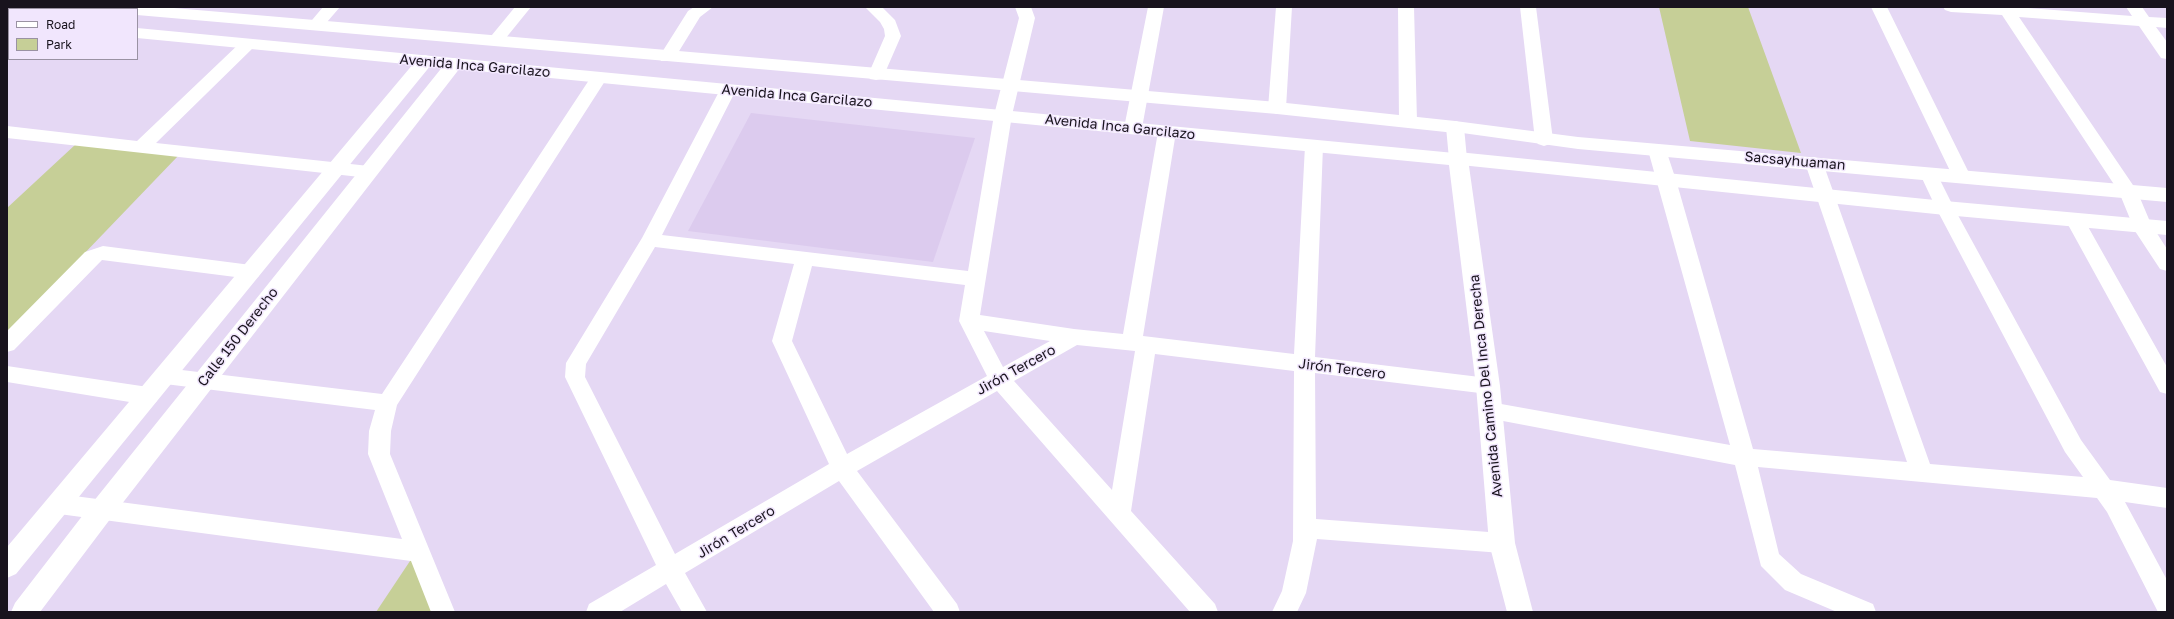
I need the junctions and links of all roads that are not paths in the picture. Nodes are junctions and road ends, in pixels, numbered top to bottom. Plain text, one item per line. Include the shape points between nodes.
1 (97, 7) edge
2 (332, 7) edge
3 (523, 7) edge
4 (705, 7) edge
5 (873, 7) edge
6 (1024, 7) edge
7 (1156, 7) edge
8 (1284, 7) edge
9 (1406, 7) edge
10 (1528, 7) edge
11 (1879, 7) edge
12 (1951, 7) edge
13 (2134, 7) edge
14 (108, 8) edge
15 (149, 10) edge
16 (2039, 10) edge
17 (2007, 11) junction
18 (2144, 22) junction
19 (2167, 23) edge
20 (315, 26) junction
21 (138, 33) edge
22 (495, 42) junction
23 (248, 44) junction
24 (2167, 54) edge
25 (667, 57) junction
26 (425, 61) junction
27 (454, 64) junction
28 (876, 75) junction
29 (599, 78) junction
30 (1011, 86) junction
31 (728, 90) junction
32 (1139, 96) junction
33 (1277, 108) junction
34 (1003, 115) junction
35 (1408, 121) junction
36 (1455, 127) junction
37 (1133, 128) junction
38 (7, 132) edge
39 (1168, 132) junction
40 (1544, 140) junction
41 (1314, 146) junction
42 (141, 147) junction
43 (1657, 150) junction
44 (1458, 159) junction
45 (1814, 163) junction
46 (336, 169) junction
47 (369, 172) junction
48 (1929, 174) junction
49 (1961, 175) junction
50 (1668, 180) junction
51 (2128, 191) junction
52 (2167, 195) edge
53 (1825, 196) junction
54 (1945, 208) junction
55 (2075, 221) junction
56 (2142, 226) junction
57 (2167, 228) edge
58 (650, 240) junction
59 (805, 258) junction
60 (2167, 264) edge
61 (251, 272) junction
62 (974, 279) junction
63 (969, 321) junction
64 (1074, 338) junction
65 (7, 344) edge
66 (1139, 344) junction
67 (1304, 364) junction
68 (7, 374) edge
69 (165, 376) junction
70 (999, 379) junction
71 (204, 380) junction
72 (1488, 386) junction
73 (2167, 386) edge
74 (148, 396) junction
75 (388, 403) junction
76 (1490, 411) junction
77 (1744, 457) junction
78 (842, 468) junction
79 (1922, 472) junction
80 (2104, 489) junction
81 (2167, 498) edge
82 (59, 504) junction
83 (102, 510) junction
84 (1119, 514) junction
85 (1304, 528) junction
86 (1502, 542) junction
87 (16, 545) edge
88 (419, 552) junction
89 (7, 566) edge
90 (671, 570) junction
91 (2167, 604) edge
92 (24, 612) edge
93 (443, 612) edge
94 (598, 612) edge
95 (695, 612) edge
96 (948, 612) edge
97 (1206, 612) edge
98 (1284, 612) edge
99 (1520, 612) edge
100 (1864, 612) edge

1 - 14 main road
2 - 20 street
3 - 22 street
4 - 25 street via 694,14
5 - 28 street via 887,20 893,36
6 - 30 street via 1027,18
7 - 32 street
8 - 33 street
9 - 35 street
10 - 40 street
11 - 49 street
12 - 17 street
13 - 18 street
15 - 20 main road, Avenida Inca Garcilazo
16 - 17 street
16 - 18 street
17 - 51 street
18 - 19 street
18 - 24 street
20 - 22 main road, Avenida Inca Garcilazo
21 - 23 main road, Avenida Inca Garcilazo
22 - 25 main road, Avenida Inca Garcilazo
23 - 26 main road, Avenida Inca Garcilazo
23 - 42 street
25 - 28 main road, Avenida Inca Garcilazo
26 - 27 main road, Avenida Inca Garcilazo
26 - 46 main road
27 - 29 main road, Avenida Inca Garcilazo
27 - 47 main road, Calle 150 Derecho
28 - 30 main road, Avenida Inca Garcilazo
29 - 31 main road, Avenida Inca Garcilazo
29 - 75 street
30 - 32 main road, Avenida Inca Garcilazo
30 - 34 street
31 - 34 main road, Avenida Inca Garcilazo
31 - 58 street
32 - 33 main road, Avenida Inca Garcilazo
32 - 37 street
33 - 35 main road, Avenida Inca Garcilazo
34 - 37 main road, Avenida Inca Garcilazo
34 - 62 street
35 - 36 main road, Avenida Inca Garcilazo
36 - 40 main road, Sacsayhuaman
36 - 44 street
37 - 39 main road, Avenida Inca Garcilazo
38 - 42 street
39 - 41 main road, Avenida Inca Garcilazo
39 - 66 street
40 - 43 main road, Sacsayhuaman
41 - 44 main road, Avenida Inca Garcilazo
41 - 67 street
42 - 46 street
43 - 45 main road, Sacsayhuaman
43 - 50 street
44 - 50 main road, Avenida Inca Garcilazo
44 - 72 main road, Avenida Camino Del Inca Derecha
45 - 48 main road, Sacsayhuaman
45 - 53 street
46 - 47 street
46 - 61 main road
47 - 71 main road, Calle 150 Derecho
48 - 49 main road, Sacsayhuaman
48 - 54 street
49 - 51 main road, Sacsayhuaman
50 - 53 main road, Avenida Inca Garcilazo
50 - 77 street
51 - 52 main road, Sacsayhuaman
51 - 56 street
53 - 54 main road, Avenida Inca Garcilazo
53 - 79 street
54 - 55 main road, Avenida Inca Garcilazo
54 - 80 street via 2073,446
55 - 56 main road, Avenida Inca Garcilazo
55 - 73 street
56 - 57 main road, Avenida Inca Garcilazo
56 - 60 street
58 - 59 street
58 - 90 street via 576,363 575,377
59 - 62 street
59 - 78 street via 782,341
61 - 65 street via 97,254
61 - 69 main road
62 - 63 street
63 - 64 street
63 - 70 street
64 - 66 street, Jirón Tercero
64 - 70 street, Jirón Tercero
66 - 67 street, Jirón Tercero
66 - 84 street
67 - 72 street, Jirón Tercero
67 - 85 street
68 - 74 street
69 - 71 street
69 - 74 main road
70 - 78 street, Jirón Tercero
70 - 84 street
71 - 75 street
71 - 83 main road, Calle 150 Derecho
72 - 76 main road, Avenida Camino Del Inca Derecha
74 - 82 main road
75 - 88 street via 380,432 379,454
76 - 77 street
76 - 86 main road, Avenida Camino Del Inca Derecha
77 - 79 street
77 - 100 street via 1769,559 1793,582
78 - 90 street, Jirón Tercero
78 - 96 street
79 - 80 street
80 - 81 street
80 - 91 street
82 - 83 street
82 - 87 main road
83 - 88 street
83 - 92 main road, Calle 150 Derecho
84 - 97 street
85 - 86 street
85 - 98 street via 1294,593
86 - 99 main road, Avenida Camino Del Inca Derecha
87 - 89 main road
88 - 93 street
90 - 94 street, Jirón Tercero
90 - 95 street

